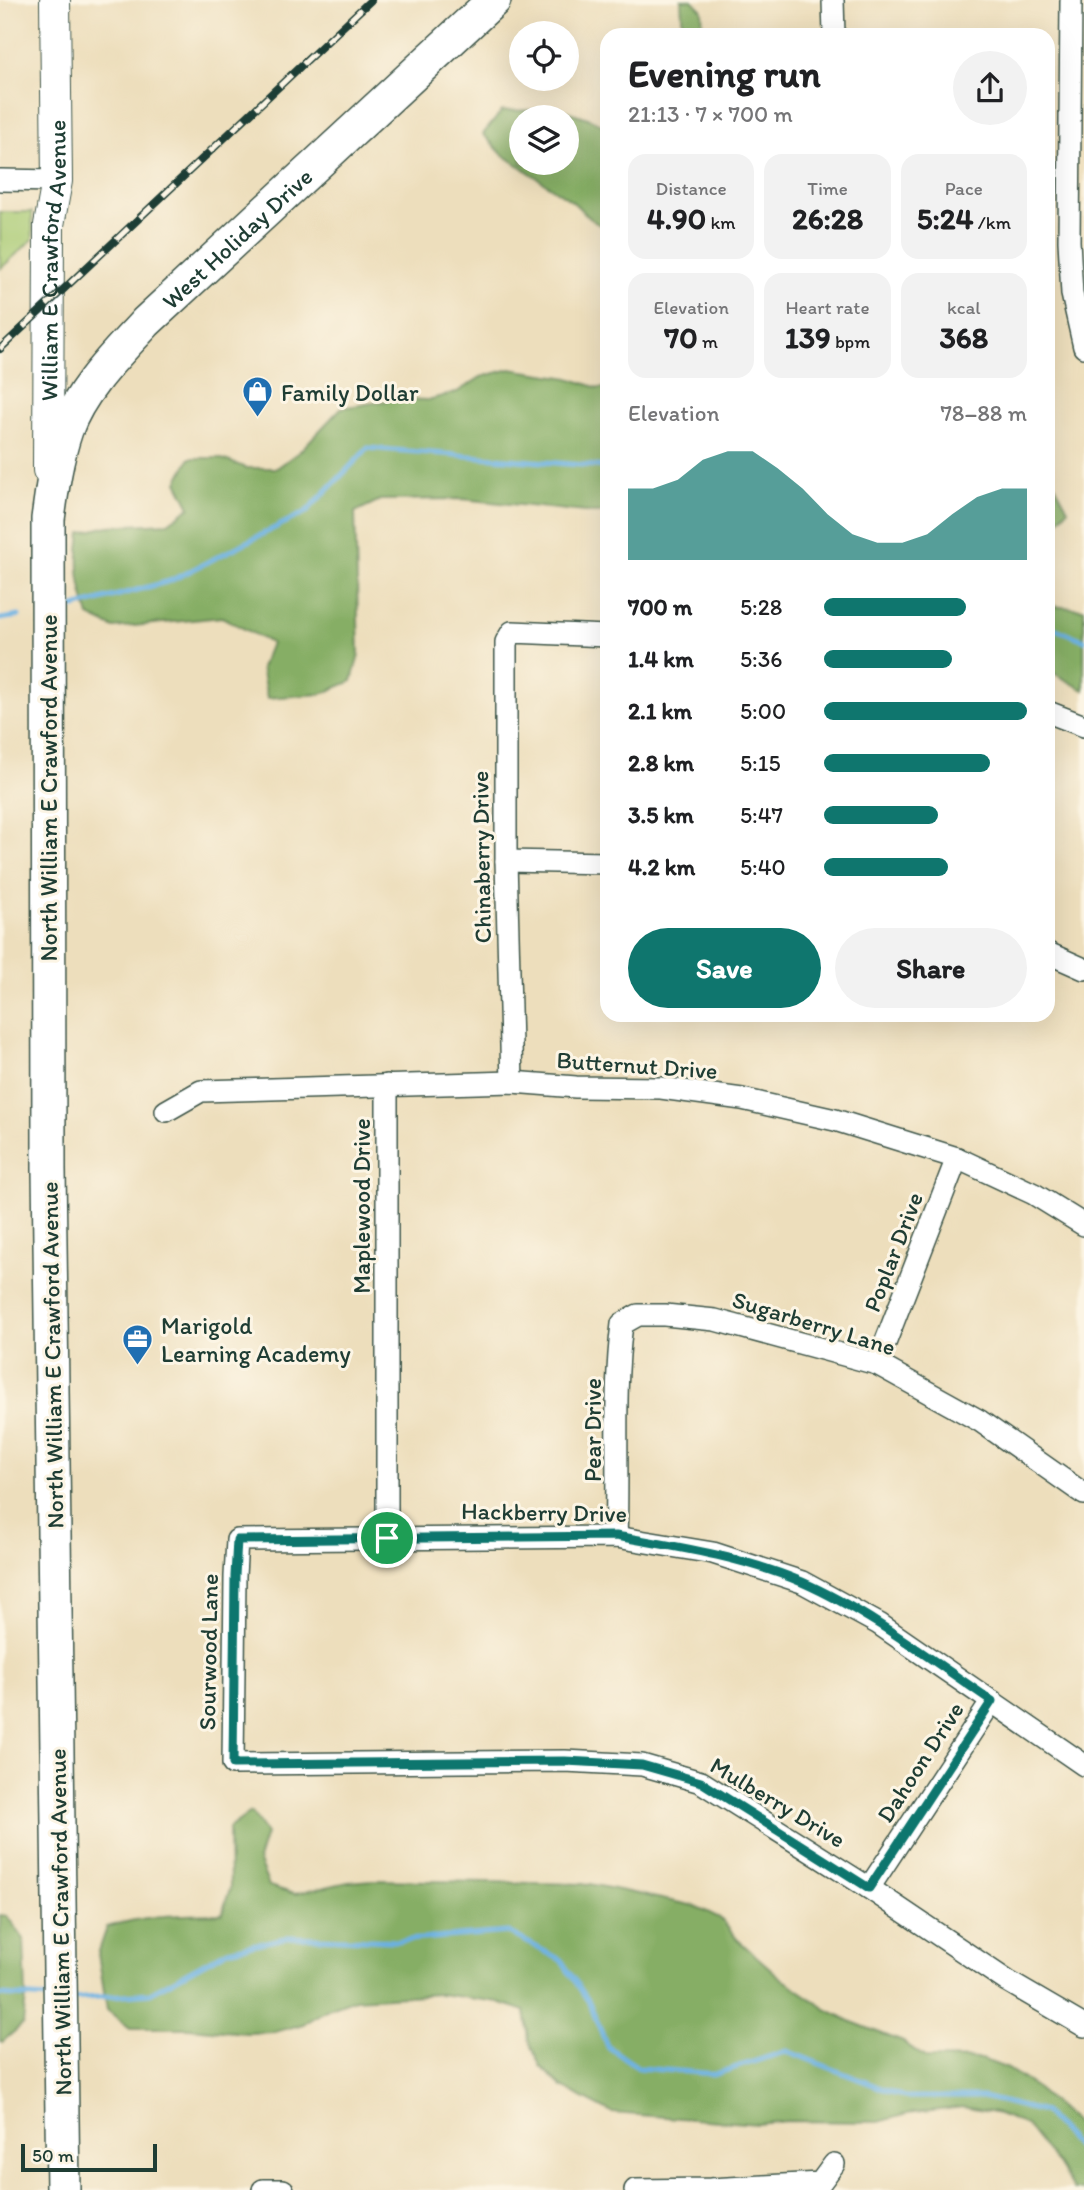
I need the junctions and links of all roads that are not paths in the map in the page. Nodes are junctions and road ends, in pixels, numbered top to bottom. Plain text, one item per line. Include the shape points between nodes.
1 (55, 0) edge
2 (494, 0) edge
3 (833, 0) edge
4 (1072, 0) edge
5 (834, 28) edge
6 (0, 180) edge
7 (57, 181) junction
8 (1077, 241) edge
9 (1084, 347) edge
10 (48, 519) junction
11 (600, 636) edge
12 (1055, 715) edge
13 (1084, 726) edge
14 (506, 861) junction
15 (600, 863) edge
16 (1055, 956) edge
17 (1084, 969) edge
18 (512, 1082) junction
19 (387, 1085) junction
20 (166, 1111) dead end
21 (957, 1158) junction
22 (1084, 1225) edge
23 (622, 1324) joint
24 (877, 1364) junction
25 (1084, 1494) edge
26 (616, 1536) junction
27 (387, 1538) junction
28 (237, 1540) joint
29 (992, 1701) junction
30 (233, 1764) joint
31 (1084, 1765) edge
32 (869, 1888) junction
33 (1084, 2026) edge
34 (834, 2164) dead end
35 (63, 2190) edge
36 (263, 2190) edge
37 (283, 2190) edge
38 (635, 2190) edge

1 - 7 main road, William E Crawford Avenue
2 - 10 main road, West Holiday Drive via 124,346 80,402 67,427
3 - 5 street
4 - 8 street
6 - 7 street
7 - 10 main road, William E Crawford Avenue via 49,225
8 - 9 street via 1072,294
10 - 35 main road, North William E Crawford Avenue via 49,1182
11 - 14 street, Chinaberry Drive via 512,632 506,642
12 - 13 street
14 - 15 street
14 - 18 street, Chinaberry Drive
16 - 17 street
18 - 19 street, Butternut Drive
18 - 21 street, Butternut Drive via 661,1088 742,1099 835,1120
19 - 20 street, Butternut Drive via 201,1091
19 - 27 street, Maplewood Drive
21 - 22 street, Butternut Drive via 1034,1194
21 - 24 street, Poplar Drive
23 - 24 street, Sugarberry Lane via 638,1314 715,1320
23 - 26 street, Pear Drive
24 - 25 street, Sugarberry Lane via 980,1421
26 - 27 street, Hackberry Drive
26 - 29 street, Hackberry Drive via 713,1553 802,1582 879,1624
27 - 28 street, Hackberry Drive
28 - 30 street, Sourwood Lane
29 - 31 street, Hackberry Drive
29 - 32 street, Dahoon Drive
30 - 32 street, Mulberry Drive via 565,1761 642,1765 701,1782
32 - 33 street, Mulberry Drive via 1007,1981
34 - 38 street via 820,2183
36 - 37 street

